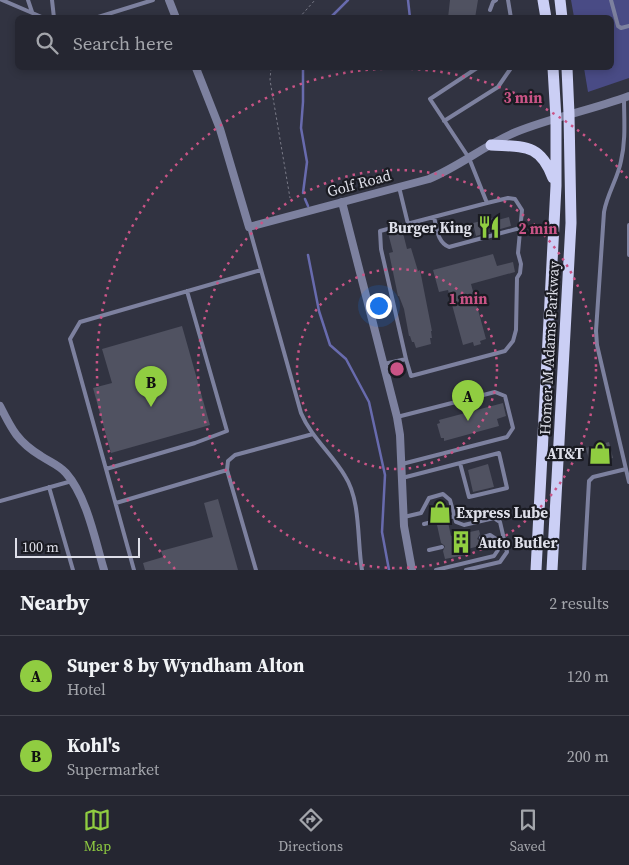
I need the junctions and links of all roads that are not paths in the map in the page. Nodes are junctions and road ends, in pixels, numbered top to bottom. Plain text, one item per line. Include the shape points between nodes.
1 (2, 0) edge
2 (16, 0) edge
3 (28, 0) edge
4 (52, 0) edge
5 (153, 0) edge
6 (169, 0) edge
7 (496, 0) edge
8 (508, 0) edge
9 (544, 0) edge
10 (560, 0) edge
11 (611, 0) edge
12 (19, 7) junction
13 (490, 10) dead end
14 (32, 12) junction
15 (38, 15) edge
16 (54, 15) edge
17 (104, 15) edge
18 (175, 15) edge
19 (510, 15) edge
20 (546, 15) edge
21 (562, 15) edge
22 (629, 26) edge
23 (197, 70) edge
24 (474, 70) edge
25 (510, 70) edge
26 (552, 70) edge
27 (567, 70) edge
28 (626, 97) edge
29 (570, 114) junction
30 (556, 119) junction
31 (444, 121) junction
32 (491, 144) junction
33 (469, 158) junction
34 (556, 186) junction
35 (399, 187) junction
36 (342, 202) junction
37 (487, 203) junction
38 (434, 217) junction
39 (408, 224) junction
40 (629, 225) edge
41 (249, 227) junction
42 (520, 228) junction
43 (629, 255) edge
44 (261, 270) junction
45 (187, 291) junction
46 (406, 359) junction
47 (384, 364) junction
48 (0, 406) edge
49 (397, 417) junction
50 (313, 434) junction
51 (460, 463) junction
52 (402, 464) junction
53 (106, 469) junction
54 (626, 469) junction
55 (227, 470) junction
56 (402, 478) junction
57 (72, 481) junction
58 (629, 482) edge
59 (49, 487) junction
60 (0, 501) edge
61 (116, 503) junction
62 (455, 516) junction
63 (404, 517) junction
64 (447, 518) dead end
65 (436, 521) dead end
66 (424, 524) dead end
67 (481, 538) dead end
68 (442, 547) dead end
69 (430, 550) dead end
70 (73, 570) edge
71 (104, 570) edge
72 (134, 570) edge
73 (256, 570) edge
74 (362, 570) edge
75 (412, 570) edge
76 (436, 570) edge
77 (466, 570) edge
78 (536, 570) edge
79 (552, 570) edge
80 (584, 570) edge

1 - 12 lane
2 - 12 lane
3 - 14 lane
4 - 16 lane
5 - 17 lane
6 - 18 street
7 - 13 lane
8 - 19 lane
9 - 20 main road
10 - 21 main road
11 - 22 lane via 618,26
12 - 14 lane
14 - 15 lane
23 - 41 street via 220,129
24 - 31 lane via 430,99
25 - 31 lane via 498,88
26 - 30 main road, Homer M Adams Parkway
27 - 29 main road, Homer M Adams Parkway
28 - 29 street, Golf Road
28 - 54 lane via 621,162 604,212 596,331 601,368
29 - 30 street, Golf Road
29 - 79 main road, Homer M Adams Parkway via 571,223
30 - 32 street, Golf Road
30 - 34 main road, Homer M Adams Parkway
31 - 33 lane
32 - 33 street, Golf Road
32 - 34 main road via 535,151 543,157
33 - 35 street, Golf Road via 429,179
33 - 37 lane
34 - 78 main road, Homer M Adams Parkway
35 - 36 street, Golf Road
35 - 39 lane
36 - 41 street, Golf Road
36 - 47 street
37 - 38 lane
37 - 42 lane via 515,199 522,210
38 - 39 lane
38 - 42 lane via 440,241 449,246
39 - 46 lane via 380,231 381,250
40 - 43 lane
41 - 44 lane
42 - 46 lane via 516,330 505,351 411,376
44 - 45 lane
44 - 50 lane via 301,413
45 - 53 lane via 80,322 70,339
45 - 53 lane via 227,431
46 - 47 lane
47 - 49 street
48 - 57 street via 17,437 62,468
49 - 52 street
49 - 52 lane via 496,392 505,396 513,428 507,437
50 - 55 lane via 235,456 228,461
50 - 74 lane via 350,486
51 - 51 lane via 499,453 507,488 469,497
51 - 56 lane
52 - 56 street
53 - 61 lane
54 - 58 lane
54 - 80 lane via 593,477 589,482
55 - 61 lane
55 - 73 lane
56 - 63 street
57 - 59 lane
57 - 71 street via 83,502
59 - 60 lane
59 - 70 lane
61 - 72 lane
62 - 63 lane via 450,500 443,494 429,498 421,513
62 - 64 lane
62 - 77 lane via 456,522 464,525 494,518 500,522 507,552 500,562
63 - 75 street
65 - 66 lane
67 - 76 lane via 490,535 496,539 498,550 494,556
68 - 69 lane

